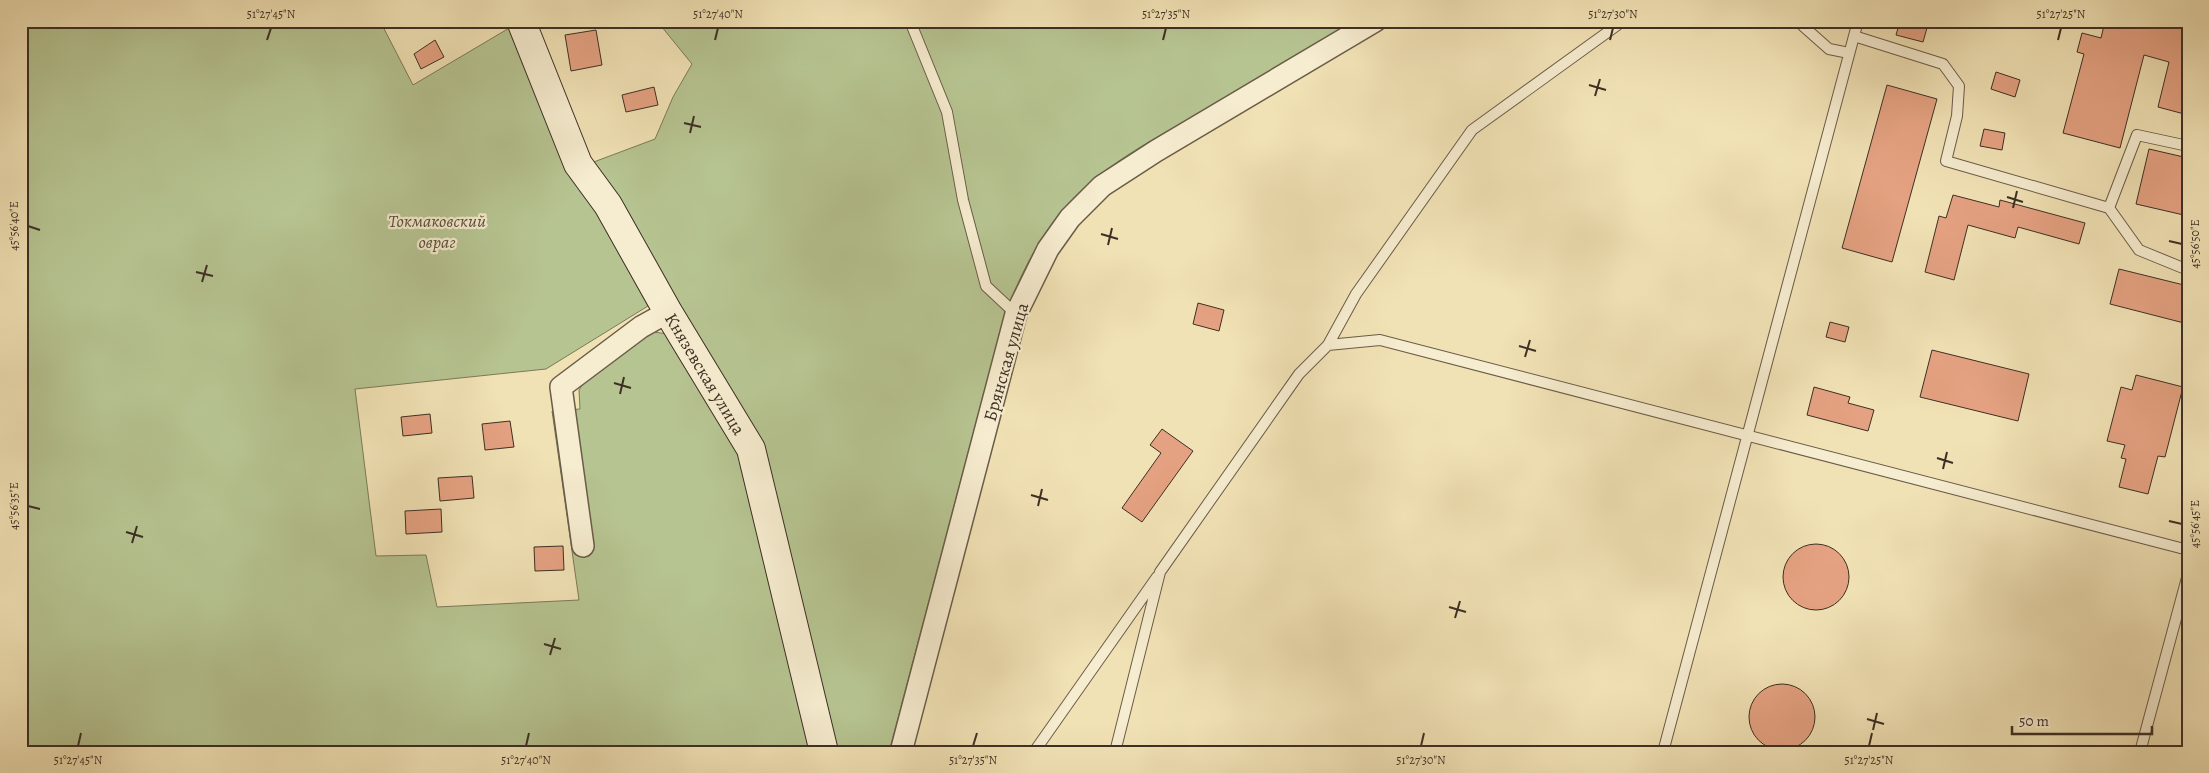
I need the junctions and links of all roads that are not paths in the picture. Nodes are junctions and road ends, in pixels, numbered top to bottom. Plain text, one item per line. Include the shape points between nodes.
1 (521, 21) edge
2 (910, 21) edge
3 (1375, 21) edge
4 (1623, 21) edge
5 (1804, 21) edge
6 (1858, 21) edge
7 (1854, 36) junction
8 (1849, 52) junction
9 (2188, 146) edge
10 (2109, 208) junction
11 (2188, 270) edge
12 (668, 312) junction
13 (1016, 314) junction
14 (1328, 346) junction
15 (1748, 435) junction
16 (583, 546) dead end
17 (2188, 550) edge
18 (1160, 572) junction
19 (2188, 574) edge
20 (824, 752) edge
21 (901, 752) edge
22 (1034, 752) edge
23 (1115, 752) edge
24 (1664, 752) edge
25 (2140, 752) edge

1 - 12 street, Князевская улица via 578,164 608,205
2 - 13 lane via 947,112 963,200 986,286
3 - 13 street, Брянская улица via 1102,186 1070,218 1048,249
4 - 14 lane via 1472,130 1356,294
5 - 8 lane via 1803,26 1829,49
6 - 7 lane
7 - 8 lane
7 - 10 lane via 1942,64 1959,86 1957,116 1946,161
8 - 15 lane
9 - 10 lane via 2137,135
10 - 11 lane via 2139,250
12 - 16 street via 641,327 561,387
12 - 20 street, Князевская улица via 751,449
13 - 21 street, Брянская улица
14 - 15 lane via 1380,340
14 - 18 lane via 1299,374
15 - 17 lane
15 - 24 lane
18 - 22 lane
18 - 23 lane
19 - 25 lane

